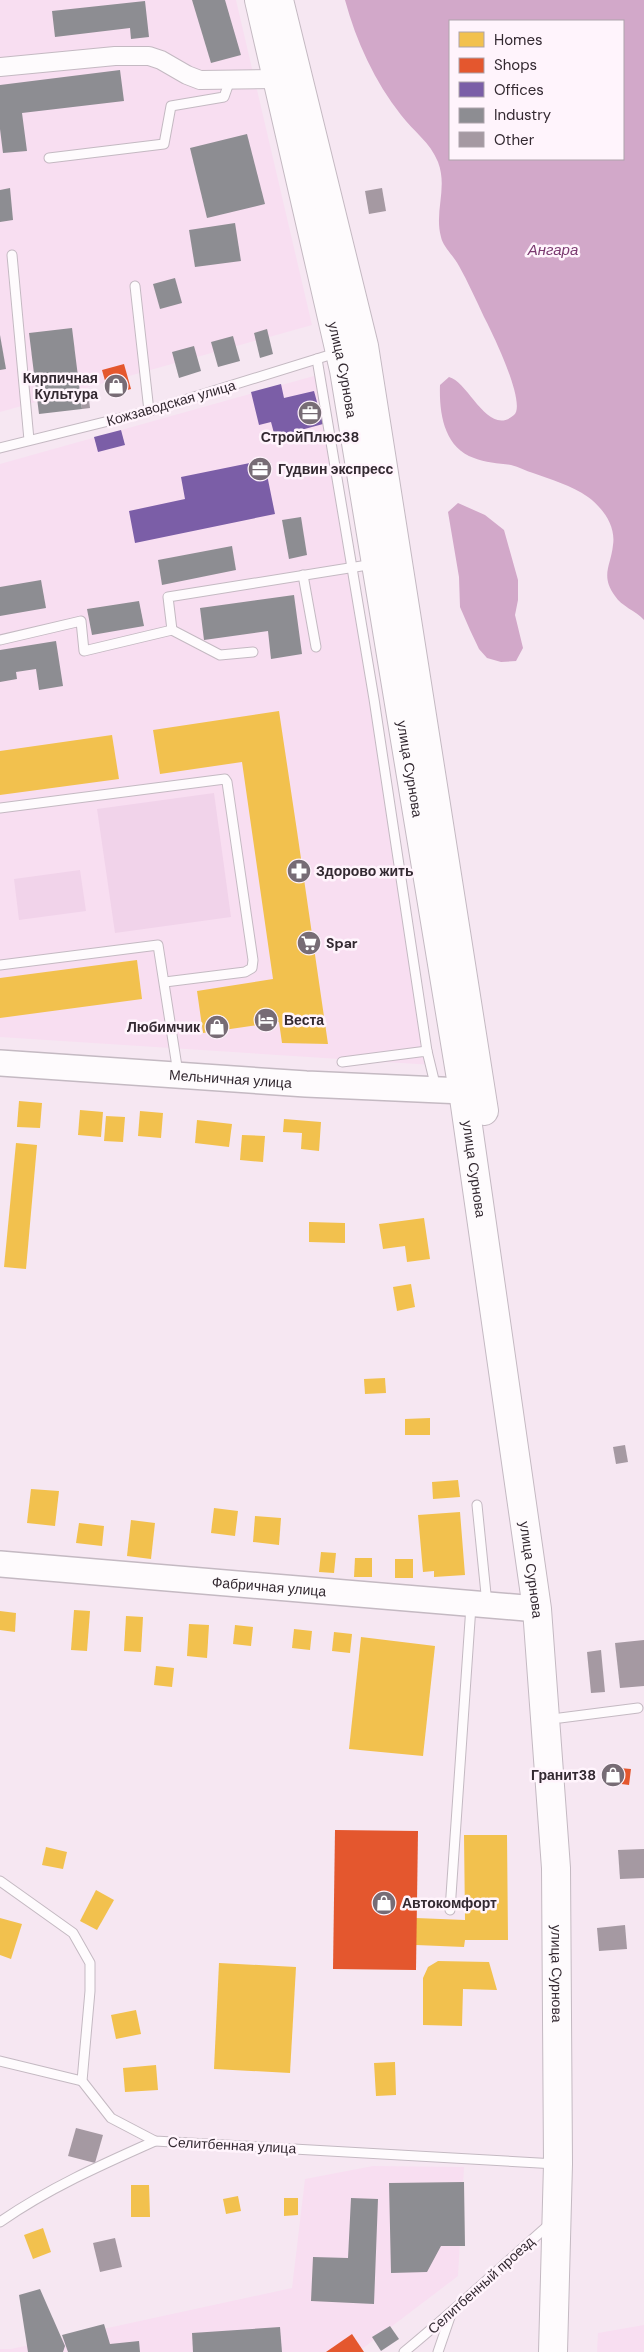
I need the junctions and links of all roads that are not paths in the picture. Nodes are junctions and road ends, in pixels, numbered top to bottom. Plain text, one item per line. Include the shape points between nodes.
1 (259, 0) edge
2 (279, 0) edge
3 (0, 67) edge
4 (278, 79) junction
5 (230, 80) junction
6 (49, 158) dead end
7 (12, 255) dead end
8 (135, 286) dead end
9 (329, 355) junction
10 (149, 411) junction
11 (29, 440) junction
12 (0, 448) edge
13 (364, 566) junction
14 (303, 575) junction
15 (172, 630) junction
16 (0, 640) edge
17 (316, 647) dead end
18 (253, 652) dead end
19 (0, 808) edge
20 (0, 964) edge
21 (165, 982) junction
22 (427, 1051) junction
23 (342, 1062) dead end
24 (0, 1063) edge
25 (178, 1076) junction
26 (450, 1091) junction
27 (477, 1505) dead end
28 (0, 1564) edge
29 (479, 1604) junction
30 (537, 1609) junction
31 (638, 1708) dead end
32 (560, 1718) junction
33 (0, 1881) edge
34 (450, 1910) dead end
35 (0, 2061) edge
36 (82, 2081) junction
37 (155, 2141) junction
38 (558, 2164) junction
39 (556, 2218) junction
40 (0, 2222) edge
41 (451, 2314) junction
42 (404, 2352) edge
43 (438, 2352) edge
44 (553, 2352) edge
45 (566, 2352) edge

1 - 4 main road, улица Сурнова
2 - 32 main road, улица Сурнова via 366,356 481,1086
3 - 5 street via 115,56 149,56 200,80
4 - 5 street
4 - 9 main road, улица Сурнова
5 - 6 lane via 224,97 171,106 164,144
7 - 11 lane
8 - 10 lane
9 - 10 lane, Кожзаводская улица
9 - 13 main road, улица Сурнова
10 - 11 lane, Кожзаводская улица
11 - 12 lane, Кожзаводская улица
13 - 14 lane
13 - 22 lane
13 - 26 main road, улица Сурнова
14 - 15 lane via 168,597
14 - 17 lane
15 - 16 lane via 84,651 81,621
15 - 18 lane via 220,655
19 - 21 lane via 225,779 252,968 245,972
20 - 21 lane via 157,945
21 - 25 lane
22 - 23 lane
22 - 26 lane
24 - 25 street, Мельничная улица
25 - 26 street, Мельничная улица
26 - 30 main road, улица Сурнова
27 - 29 lane
28 - 29 street, Фабричная улица
29 - 30 street, Фабричная улица
29 - 34 lane
30 - 38 main road, улица Сурнова via 556,1868
31 - 32 lane
32 - 45 main road, улица Сурнова via 570,1990 571,2164
33 - 36 lane via 73,1933 90,1962
35 - 36 lane
36 - 37 lane, Селитбенная улица via 111,2118
37 - 38 lane, Селитбенная улица
37 - 40 lane via 48,2191
38 - 39 main road, улица Сурнова
39 - 41 lane, Селитбенный проезд
39 - 44 main road, улица Сурнова
41 - 42 lane, Селитбенный проезд
41 - 43 lane

